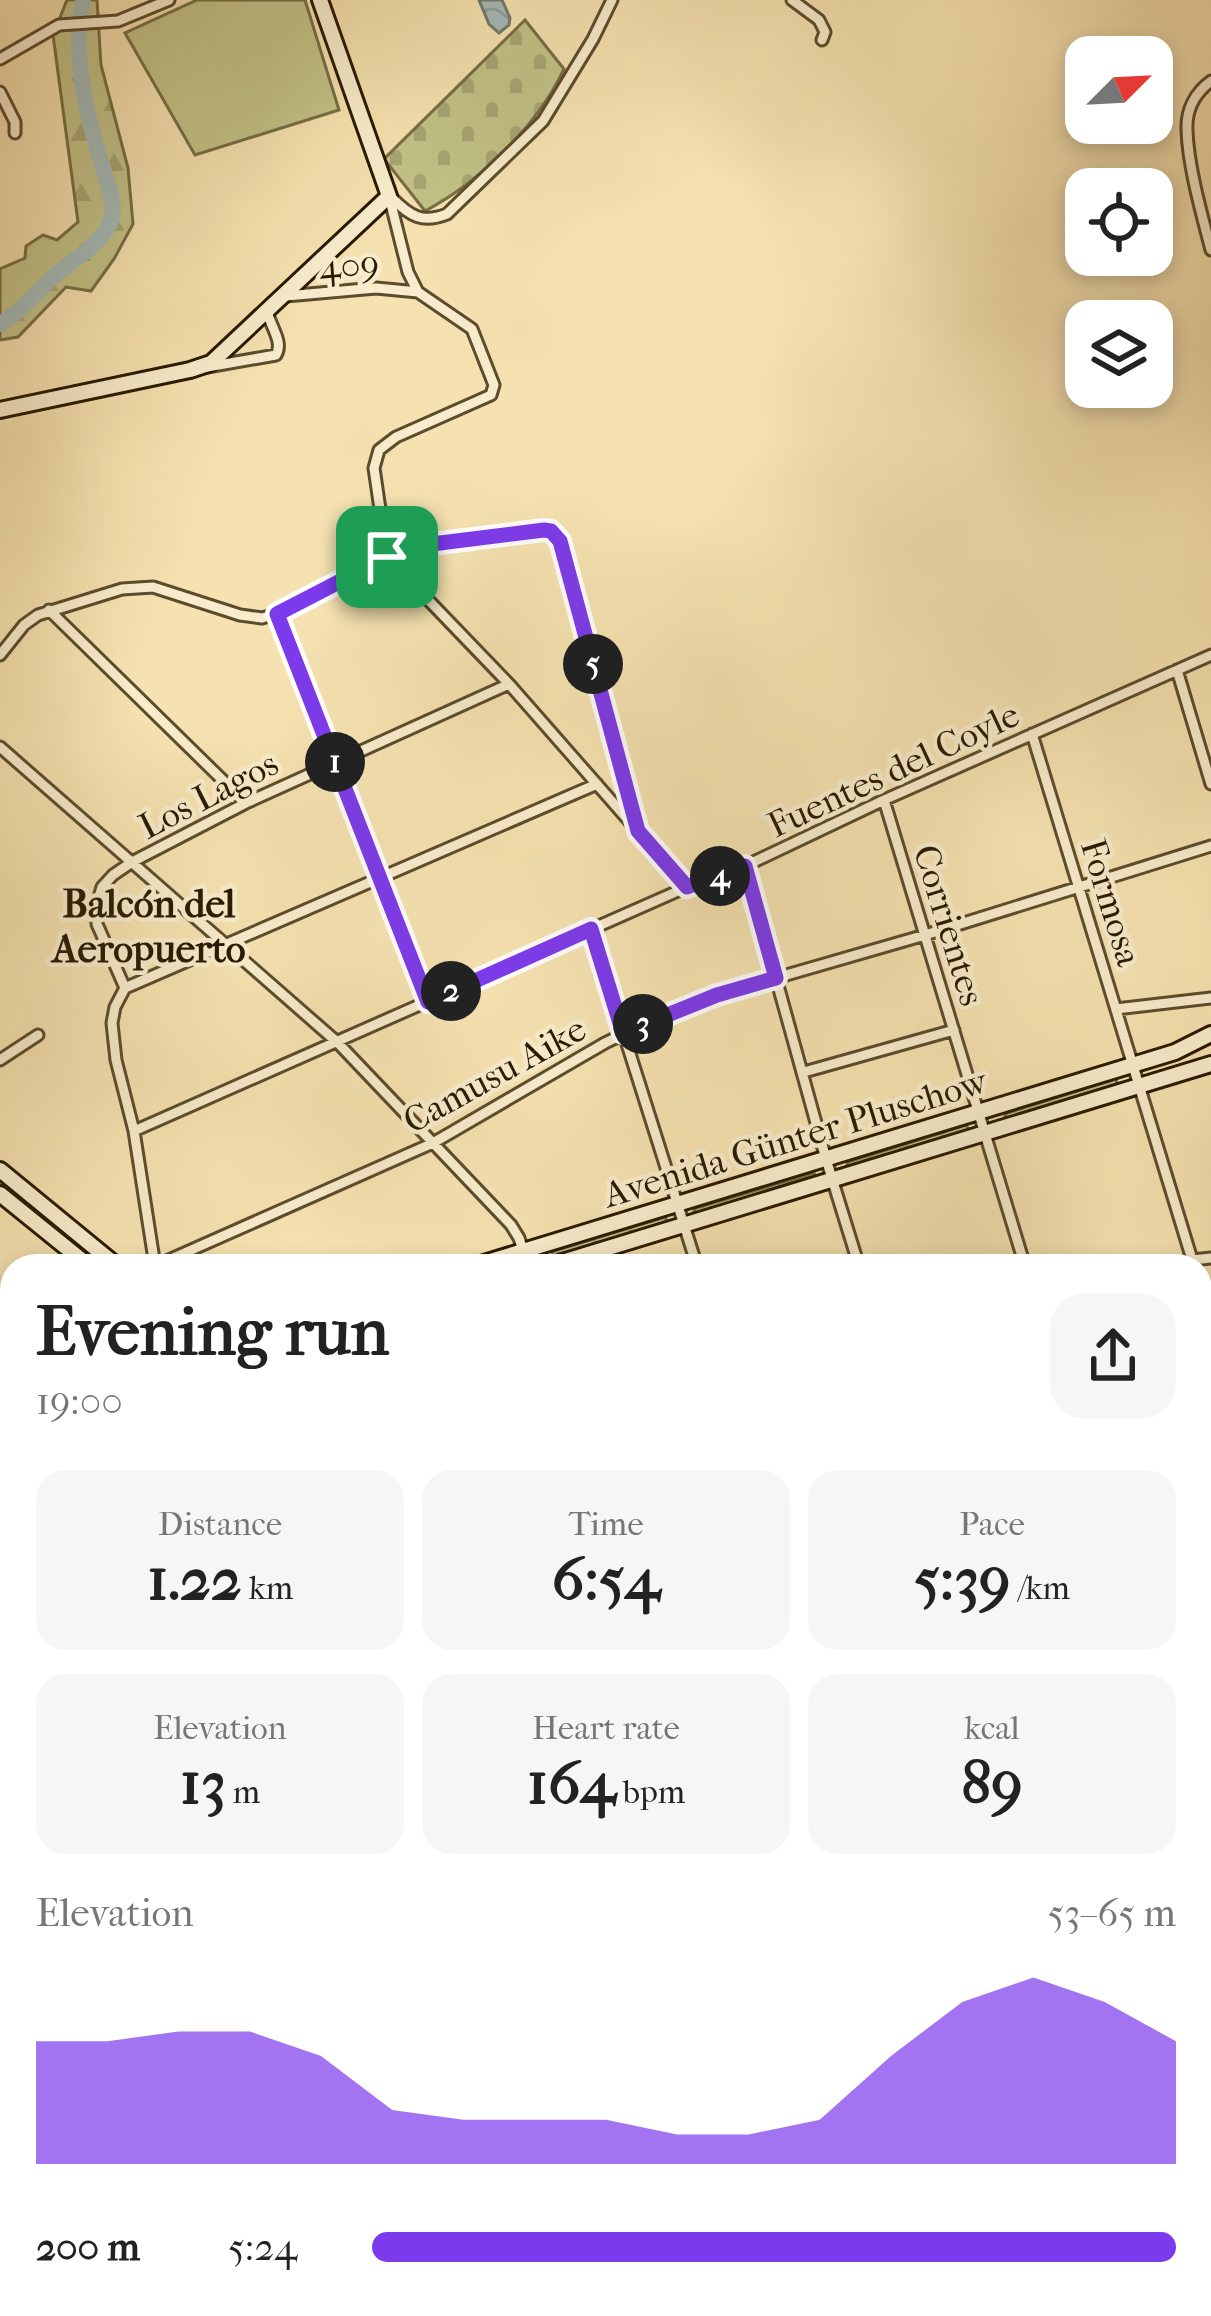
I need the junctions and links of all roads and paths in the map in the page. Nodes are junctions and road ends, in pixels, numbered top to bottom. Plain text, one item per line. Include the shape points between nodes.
1 (169, 0) edge
2 (320, 0) edge
3 (612, 0) edge
4 (792, 0) edge
5 (822, 40) dead end
6 (0, 59) edge
7 (1211, 81) edge
8 (0, 92) edge
9 (15, 133) dead end
10 (389, 196) junction
11 (1211, 250) edge
12 (418, 292) junction
13 (283, 296) junction
14 (267, 311) junction
15 (190, 370) junction
16 (0, 410) edge
17 (387, 557) junction
18 (49, 610) junction
19 (277, 614) junction
20 (0, 655) edge
21 (1211, 655) edge
22 (1177, 670) junction
23 (509, 684) junction
24 (1032, 734) junction
25 (0, 747) edge
26 (334, 762) junction
27 (597, 784) junction
28 (1211, 784) edge
29 (884, 800) junction
30 (246, 803) junction
31 (638, 831) junction
32 (1211, 846) edge
33 (132, 862) junction
34 (745, 866) junction
35 (380, 878) junction
36 (687, 887) junction
37 (1079, 887) junction
38 (591, 929) junction
39 (925, 935) junction
40 (226, 945) junction
41 (776, 978) junction
42 (125, 988) junction
43 (1211, 998) edge
44 (428, 1002) junction
45 (1116, 1009) junction
46 (954, 1030) junction
47 (623, 1033) junction
48 (1211, 1034) edge
49 (38, 1035) dead end
50 (337, 1042) junction
51 (0, 1060) edge
52 (1211, 1064) edge
53 (1133, 1065) junction
54 (804, 1072) junction
55 (1140, 1087) junction
56 (978, 1112) junction
57 (134, 1132) junction
58 (986, 1134) junction
59 (433, 1143) junction
60 (826, 1159) junction
61 (0, 1170) edge
62 (833, 1181) junction
63 (0, 1194) edge
64 (676, 1204) junction
65 (682, 1226) junction
66 (74, 1254) edge
67 (102, 1254) edge
68 (153, 1254) edge
69 (182, 1254) edge
70 (524, 1254) edge
71 (537, 1254) edge
72 (589, 1254) edge
73 (692, 1254) edge
74 (855, 1254) edge
75 (1021, 1254) edge
76 (1190, 1254) edge

1 - 6 street via 118,21 59,25
2 - 10 street
3 - 10 street via 543,121 447,214 420,220
4 - 5 street via 819,20
7 - 11 street via 1196,96 1186,128
8 - 9 street
10 - 12 street
10 - 13 street
12 - 13 street, 409
12 - 17 street via 472,329 494,386 491,395 379,450
13 - 14 street
14 - 15 street via 218,358
14 - 15 street via 276,356
15 - 16 street
17 - 19 street
17 - 23 street
17 - 31 street via 433,542 551,531
18 - 19 street via 142,586 250,617
18 - 20 street
18 - 30 street
19 - 26 street
21 - 22 street, Fuentes del Coyle
22 - 24 street, Fuentes del Coyle
22 - 28 street
23 - 26 street, Los Lagos
23 - 27 street
24 - 29 street, Fuentes del Coyle
24 - 37 street, Formosa
25 - 33 street
26 - 30 street, Los Lagos
26 - 35 street
27 - 31 street
27 - 35 street
29 - 34 street, Fuentes del Coyle
29 - 39 street, Corrientes
30 - 33 street, Los Lagos
31 - 36 street
32 - 37 street, Camusu Aike
33 - 40 street
33 - 42 street, Los Lagos via 112,875 97,904
34 - 36 street, Fuentes del Coyle
34 - 41 street
35 - 40 street
35 - 44 street
36 - 38 street, Fuentes del Coyle
37 - 39 street, Camusu Aike
37 - 45 street, Formosa
38 - 44 street, Fuentes del Coyle
38 - 47 street
39 - 41 street, Camusu Aike
39 - 46 street, Corrientes
40 - 42 street
40 - 50 street
41 - 47 street, Camusu Aike
41 - 54 street
42 - 57 street via 112,1023
43 - 45 street
44 - 50 street, Fuentes del Coyle
45 - 53 street, Formosa
46 - 54 street
46 - 56 street, Corrientes
47 - 59 street, Camusu Aike
47 - 64 street
48 - 53 street, Avenida Günter Pluschow
49 - 51 street
50 - 57 street, Fuentes del Coyle
50 - 59 street
52 - 55 street, Avenida Günter Pluschow
53 - 55 street, Formosa
53 - 56 street, Avenida Günter Pluschow
54 - 60 street
55 - 58 street, Avenida Günter Pluschow
55 - 76 street, Formosa
56 - 58 street, Corrientes
56 - 60 street, Avenida Günter Pluschow
57 - 68 street
58 - 62 street, Avenida Günter Pluschow
58 - 75 street, Corrientes
59 - 69 street, Camusu Aike
59 - 70 street via 512,1225
60 - 62 street
60 - 64 street, Avenida Günter Pluschow
61 - 67 street
62 - 65 street, Avenida Günter Pluschow
62 - 74 street
63 - 66 street
64 - 65 street
64 - 71 street, Avenida Günter Pluschow
65 - 72 street, Avenida Günter Pluschow
65 - 73 street

